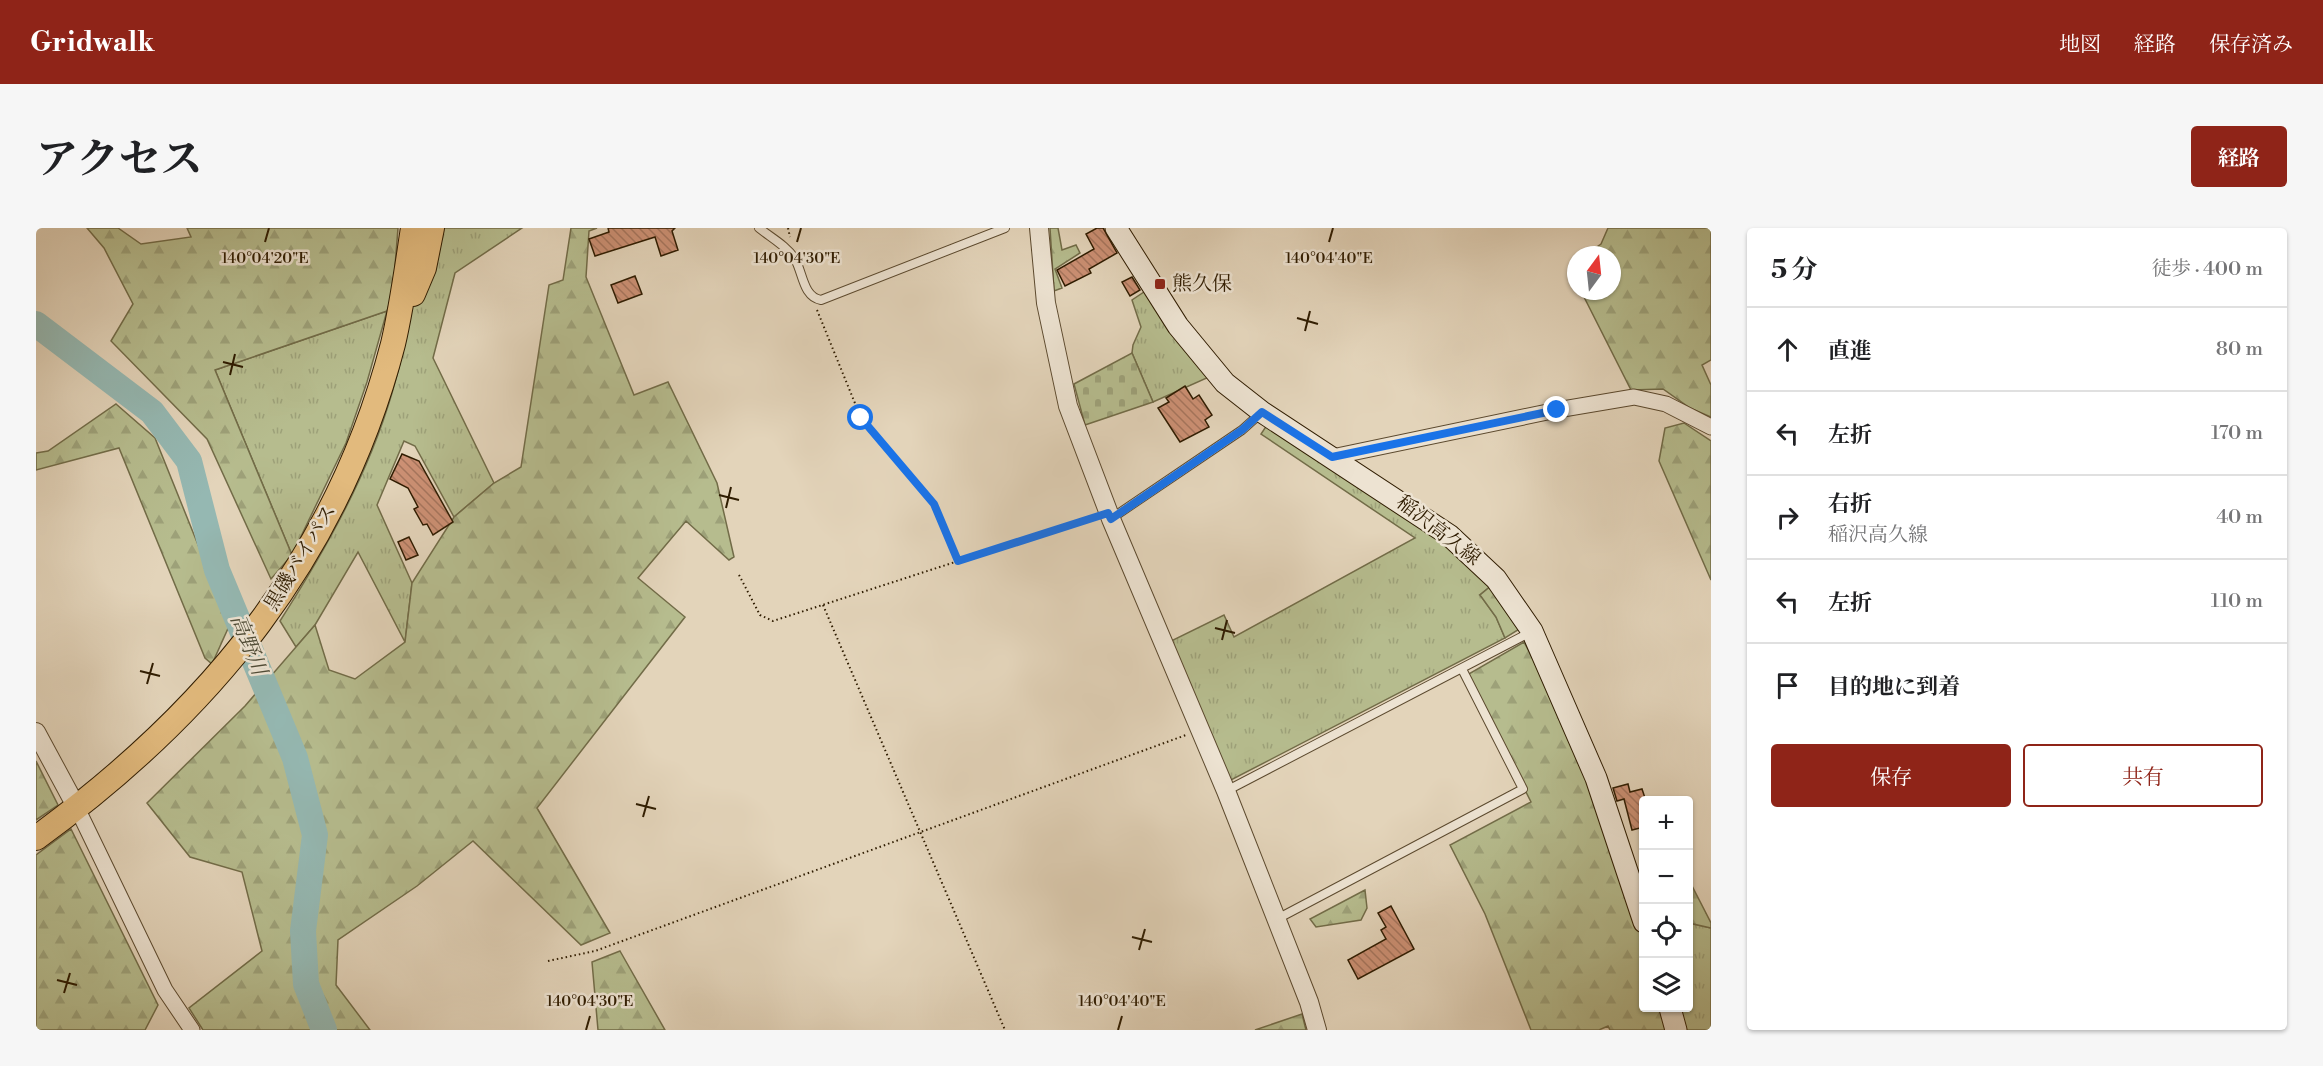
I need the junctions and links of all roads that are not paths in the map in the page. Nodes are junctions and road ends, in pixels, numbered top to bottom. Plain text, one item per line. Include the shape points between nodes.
1 (403, 228) edge
2 (413, 228) edge
3 (432, 228) edge
4 (759, 228) edge
5 (1005, 228) edge
6 (1040, 228) edge
7 (1116, 228) edge
8 (990, 230) edge
9 (403, 297) junction
10 (398, 321) junction
11 (1262, 412) junction
12 (1711, 427) edge
13 (1332, 457) junction
14 (1109, 516) junction
15 (1532, 631) junction
16 (1462, 669) junction
17 (36, 732) edge
18 (1226, 791) junction
19 (77, 808) junction
20 (36, 838) edge
21 (1639, 907) edge
22 (1277, 919) junction
23 (1671, 1012) edge
24 (192, 1030) edge
25 (1317, 1030) edge
26 (1676, 1030) edge

1 - 9 highway
2 - 9 highway, 黒磯バイパス
3 - 10 highway via 424,267
4 - 8 lane via 795,259 814,299 827,299
5 - 8 lane
6 - 14 street via 1046,303 1068,406
7 - 11 main road, 稲沢高久線 via 1205,361 1225,383
9 - 10 highway, 黒磯バイパス
10 - 19 highway, 黒磯バイパス via 379,393 350,468 311,547 271,611 183,712
11 - 13 main road, 稲沢高久線
11 - 14 lane via 1242,430
12 - 13 street via 1666,404 1634,397
13 - 15 main road, 稲沢高久線 via 1418,512 1475,557 1513,600
14 - 18 street
15 - 16 lane
15 - 21 main road, 稲沢高久線 via 1596,778
16 - 18 lane
16 - 22 lane via 1523,789
17 - 19 street
18 - 22 street
19 - 20 highway, 黒磯バイパス
19 - 24 street via 165,990
22 - 25 street
23 - 26 main road

